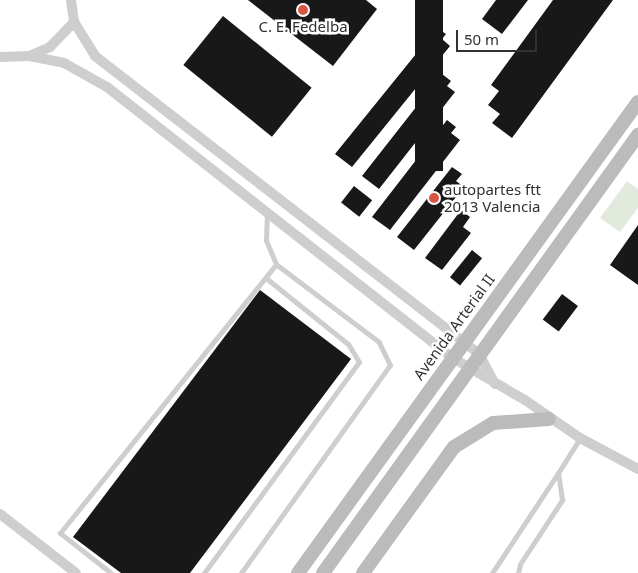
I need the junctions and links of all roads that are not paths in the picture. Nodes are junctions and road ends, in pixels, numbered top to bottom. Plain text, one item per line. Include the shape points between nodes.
1 (71, 0) edge
2 (74, 22) junction
3 (29, 56) junction
4 (0, 57) edge
5 (638, 102) edge
6 (638, 135) edge
7 (267, 212) junction
8 (276, 264) junction
9 (266, 278) junction
10 (463, 342) junction
11 (479, 354) junction
12 (451, 357) junction
13 (468, 369) junction
14 (495, 384) junction
15 (550, 419) junction
16 (580, 438) junction
17 (638, 469) edge
18 (558, 473) junction
19 (0, 514) edge
20 (76, 573) edge
21 (111, 573) edge
22 (204, 573) edge
23 (240, 573) edge
24 (298, 573) edge
25 (323, 573) edge
26 (362, 573) edge
27 (492, 573) edge
28 (518, 573) edge

1 - 2 street
2 - 3 street via 50,48
2 - 10 street via 95,56
3 - 4 street
3 - 7 street via 64,63 107,86
5 - 10 street, Avenida Arterial II
6 - 11 street
7 - 8 lane via 266,240
7 - 12 street
8 - 9 lane
8 - 23 lane via 379,342 390,365
9 - 21 lane via 60,533
9 - 22 lane via 348,344 359,362
10 - 11 street
10 - 12 street, Avenida Arterial II
11 - 13 street
11 - 14 street
12 - 13 street
12 - 24 street, Avenida Arterial II
13 - 14 street
13 - 25 street
14 - 15 street
15 - 16 street
15 - 26 street via 493,422 454,447
16 - 17 street
16 - 18 lane
18 - 27 lane
18 - 28 lane via 562,500 520,564
19 - 20 street

